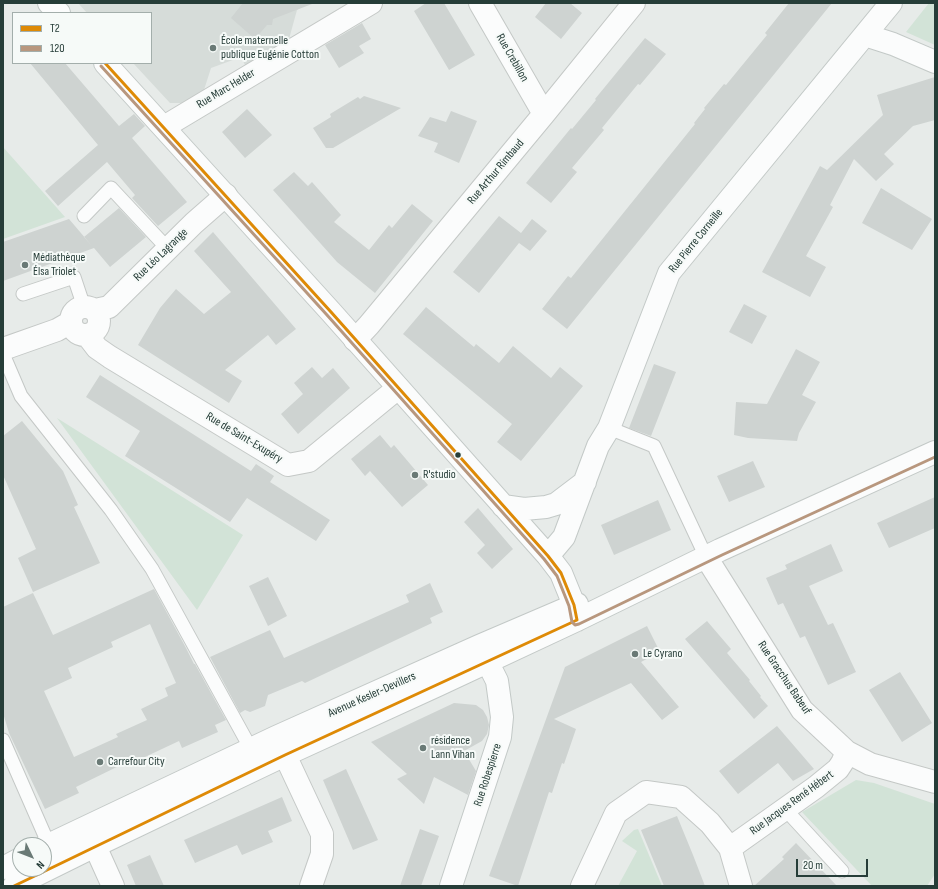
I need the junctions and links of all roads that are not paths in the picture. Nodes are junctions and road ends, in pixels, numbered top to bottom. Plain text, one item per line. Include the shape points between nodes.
1 (49, 3) edge
2 (371, 3) edge
3 (480, 3) edge
4 (634, 3) edge
5 (891, 3) edge
6 (57, 12) edge
7 (865, 35) junction
8 (935, 62) edge
9 (106, 64) edge
10 (544, 114) junction
11 (164, 127) junction
12 (226, 195) junction
13 (84, 216) dead end
14 (168, 248) junction
15 (23, 294) dead end
16 (84, 319) junction
17 (355, 340) junction
18 (3, 349) edge
19 (3, 354) edge
20 (398, 388) junction
21 (609, 428) junction
22 (935, 452) edge
23 (584, 482) junction
24 (502, 506) junction
25 (548, 556) junction
26 (706, 557) junction
27 (576, 613) junction
28 (483, 654) junction
29 (3, 740) edge
30 (281, 746) junction
31 (251, 749) junction
32 (847, 752) junction
33 (935, 782) edge
34 (785, 809) junction
35 (42, 837) edge
36 (52, 843) edge
37 (95, 846) junction
38 (730, 848) junction
39 (12, 863) edge
40 (3, 868) edge
41 (842, 871) dead end
42 (14, 886) edge
43 (113, 886) edge
44 (311, 886) edge
45 (451, 886) edge
46 (582, 886) edge
47 (741, 886) edge

1 - 6 street
2 - 11 street, Rue Marc Helder
3 - 10 street, Rue Crebillon
4 - 10 street, Rue Arthur Rimbaud
5 - 7 street, Rue Pierre Corneille
7 - 8 street
7 - 21 street, Rue Pierre Corneille via 669,273
9 - 11 street
10 - 17 street, Rue Arthur Rimbaud
11 - 12 street
12 - 14 street, Rue Léo Lagrange
12 - 17 street
13 - 14 lane via 111,188
14 - 16 street, Rue Léo Lagrange via 109,307
15 - 16 lane via 74,277
16 - 18 street, Rue Léo Lagrange
16 - 20 street, Rue de Saint-Exupéry via 97,348 288,465 309,461
17 - 20 street
19 - 31 lane via 21,396 111,510 152,569
20 - 24 street
21 - 23 street, Rue Pierre Corneille via 598,446
21 - 26 lane via 654,446
22 - 26 street, Avenue Kesler-Devillers
23 - 24 street via 556,504 524,509
23 - 25 street, Rue Pierre Corneille via 564,537
24 - 25 street
25 - 27 street via 561,573
26 - 27 street, Avenue Kesler-Devillers
26 - 32 street, Rue Gracchus Babeuf via 802,710
27 - 28 street, Avenue Kesler-Devillers
28 - 30 street, Avenue Kesler-Devillers
28 - 45 street, Rue Robespierre via 497,681 502,717 500,737
29 - 35 lane
30 - 31 street, Avenue Kesler-Devillers
30 - 37 street, Avenue Kesler-Devillers
30 - 44 street via 322,834 322,854
31 - 36 street, Avenue Kesler-Devillers
32 - 33 street, Rue Gracchus Babeuf via 870,764
32 - 34 street, Rue Jacques René Hébert via 838,769
34 - 38 street, Rue Jacques René Hébert
34 - 41 lane
37 - 42 street, Avenue Kesler-Devillers
37 - 43 street
38 - 46 street via 710,823 681,797 646,792 616,813
38 - 47 street
39 - 40 street

